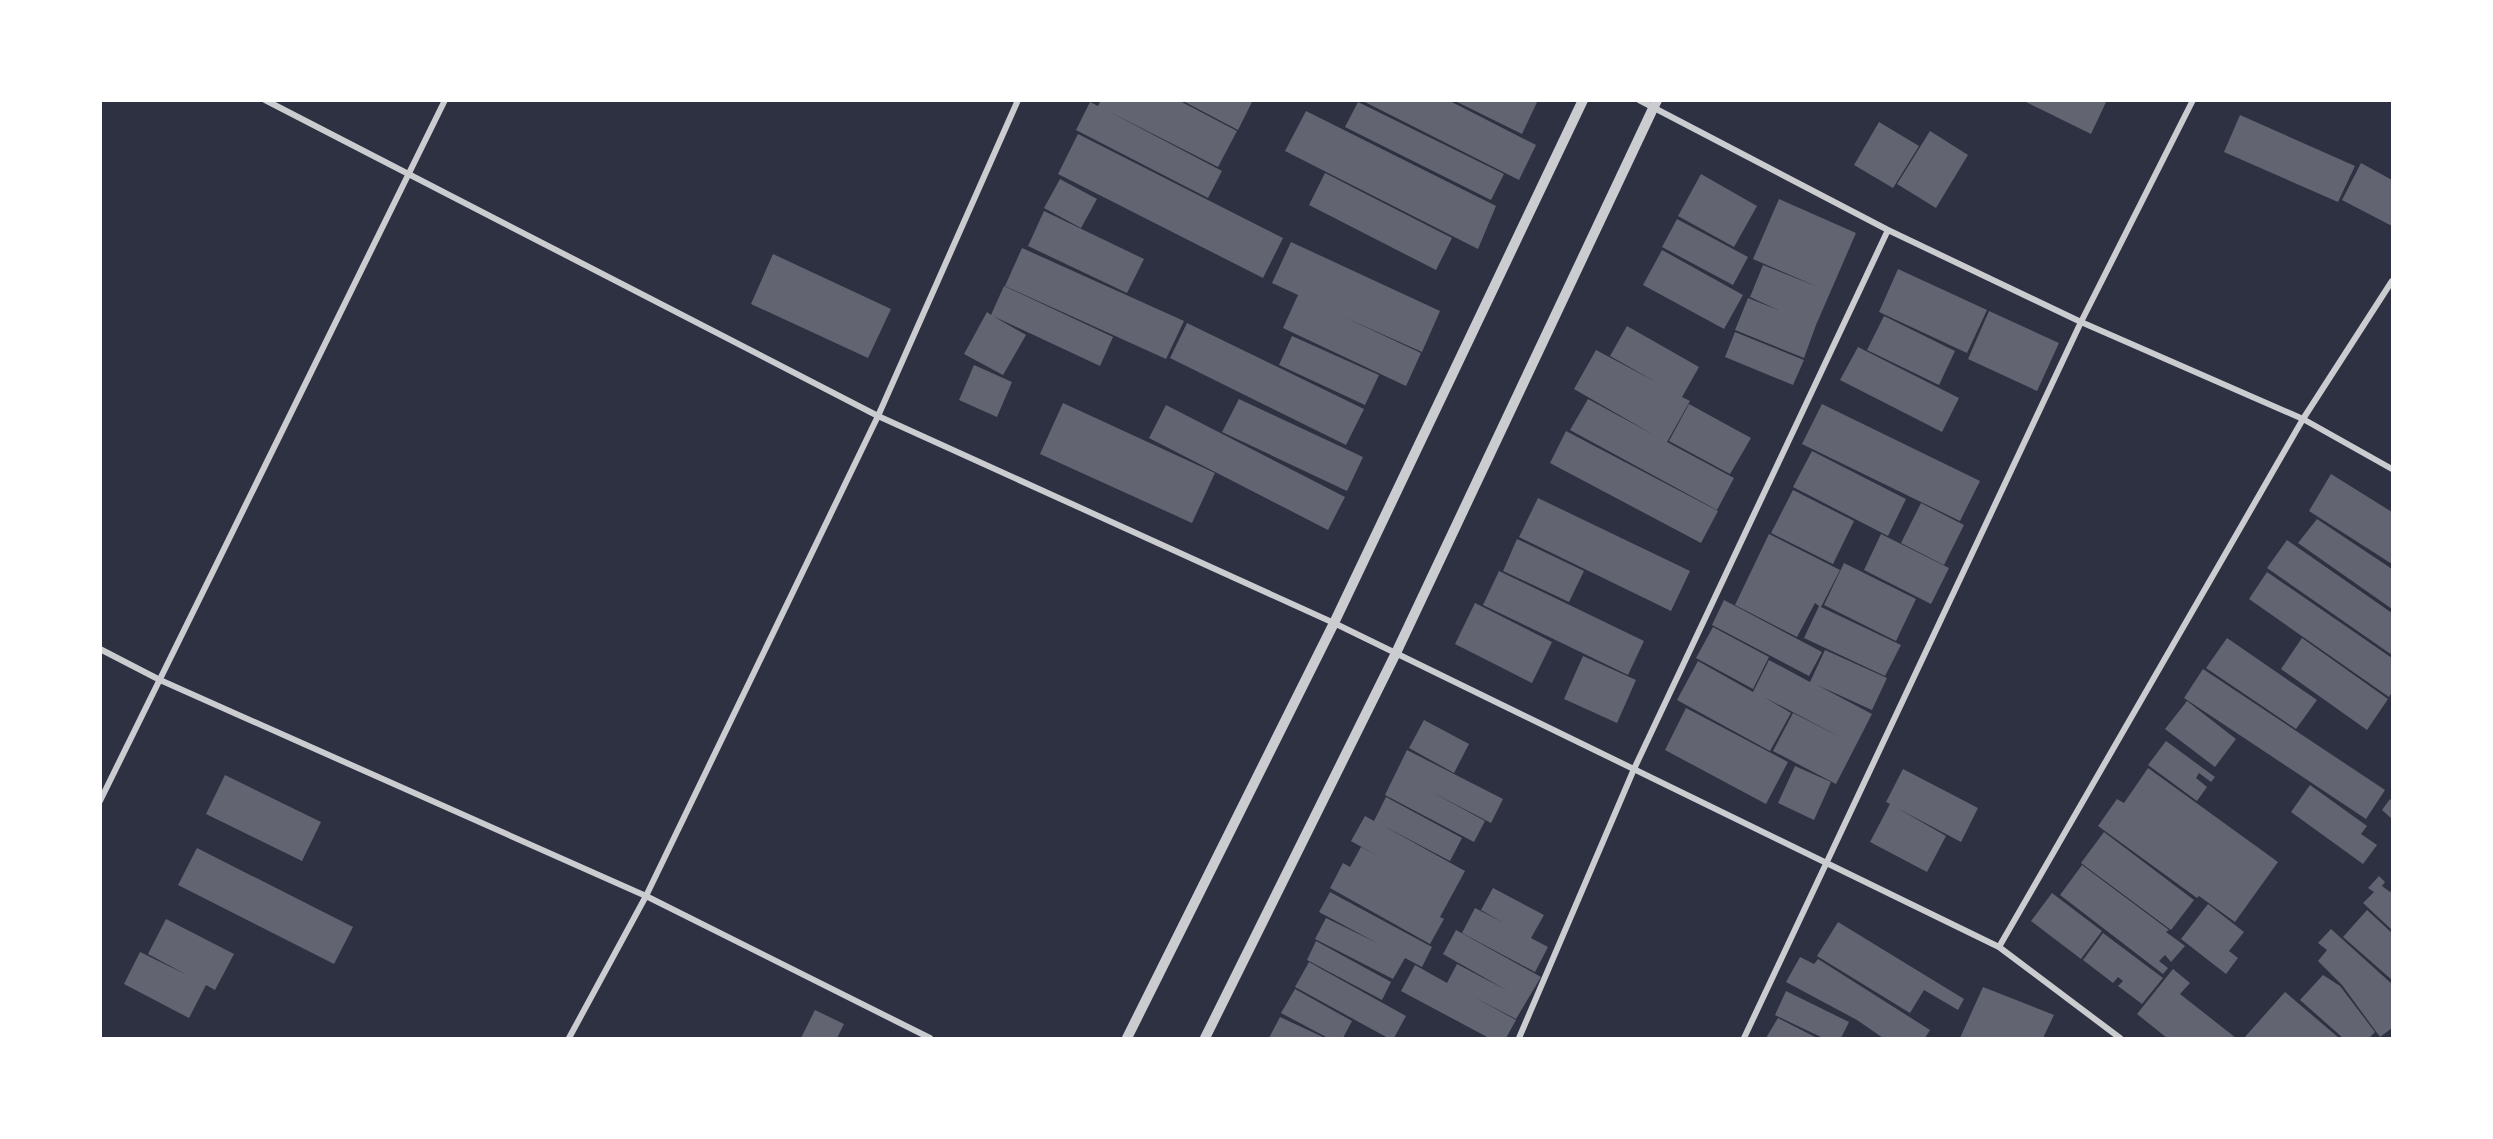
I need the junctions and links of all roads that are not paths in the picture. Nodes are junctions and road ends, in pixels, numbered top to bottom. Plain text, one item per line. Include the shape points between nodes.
1 (265, 100) edge
2 (445, 100) edge
3 (1018, 100) edge
4 (1583, 100) edge
5 (1639, 100) edge
6 (2193, 100) edge
7 (1655, 104) edge
8 (408, 173) junction
9 (1888, 230) junction
10 (2392, 281) edge
11 (2081, 322) junction
12 (878, 416) junction
13 (2303, 419) junction
14 (2392, 469) edge
15 (1334, 622) junction
16 (100, 649) edge
17 (1396, 653) junction
18 (160, 680) junction
19 (1634, 769) junction
20 (100, 801) edge
21 (1826, 864) junction
22 (646, 897) junction
23 (1999, 947) junction
24 (569, 1038) edge
25 (930, 1038) edge
26 (1127, 1038) edge
27 (1205, 1038) edge
28 (1519, 1038) edge
29 (1744, 1038) edge
30 (2120, 1038) edge

1 - 8 street
2 - 8 street
3 - 12 street
4 - 15 street
5 - 7 street
6 - 11 street
7 - 9 street
7 - 17 street
8 - 12 street
8 - 18 street
9 - 11 street
9 - 19 street
10 - 13 street
11 - 13 street
11 - 21 street
12 - 15 street
12 - 22 street
13 - 14 street
13 - 23 street
15 - 17 street
15 - 26 street
16 - 18 street
17 - 19 street
17 - 27 street
18 - 20 street
18 - 22 street
19 - 21 street
19 - 28 street
21 - 23 street
21 - 29 street
22 - 24 street
22 - 25 street
23 - 30 street

